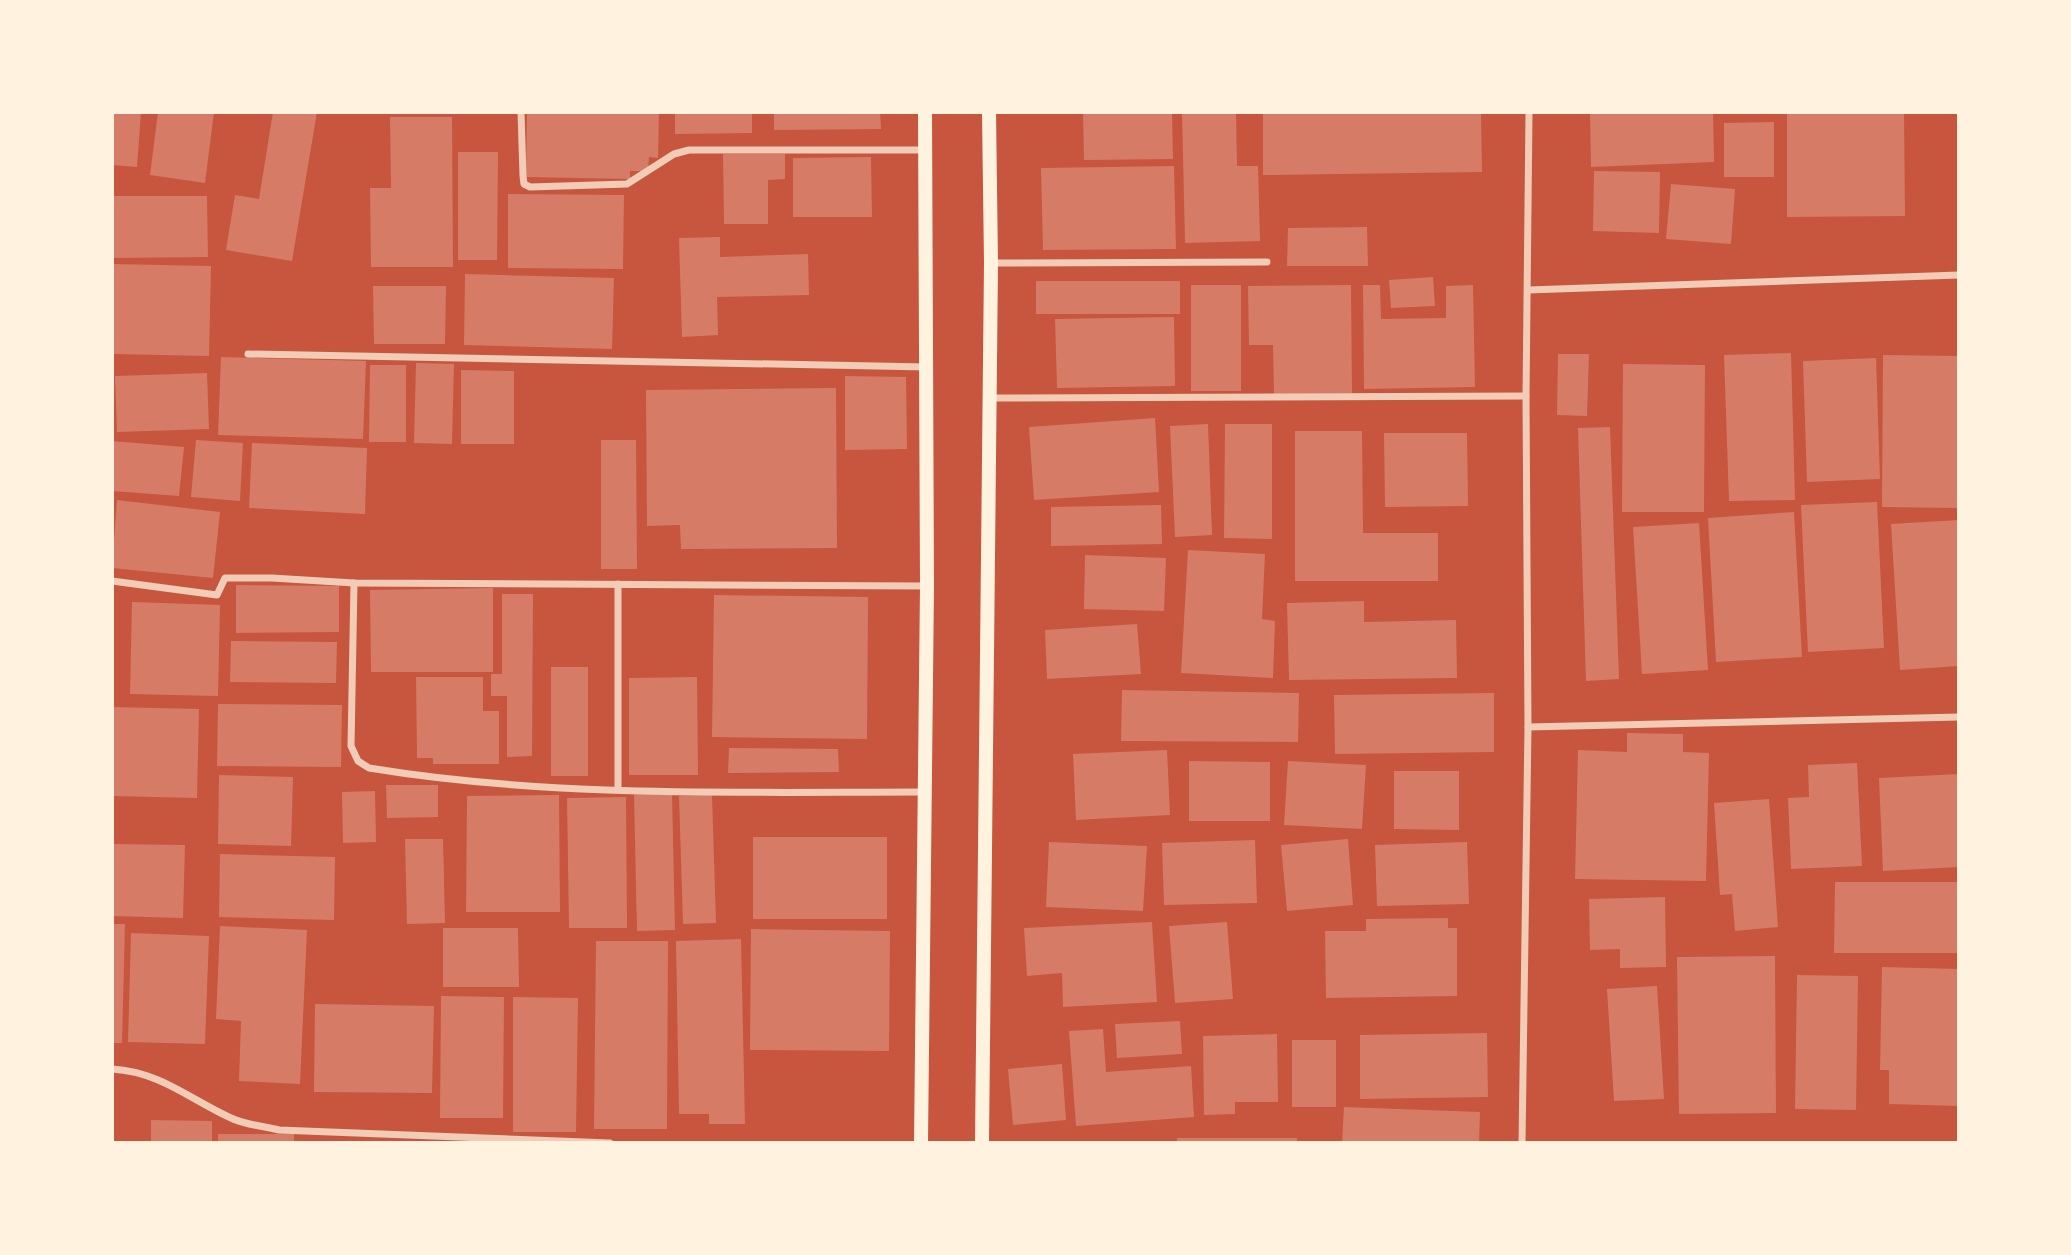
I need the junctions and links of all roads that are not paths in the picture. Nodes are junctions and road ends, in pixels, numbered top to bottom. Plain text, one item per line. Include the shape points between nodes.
1 (522, 112) edge
2 (925, 112) edge
3 (989, 112) edge
4 (1530, 112) edge
5 (926, 150) junction
6 (1267, 262) dead end
7 (991, 263) junction
8 (1959, 275) edge
9 (1528, 290) junction
10 (248, 354) dead end
11 (927, 368) junction
12 (1526, 396) junction
13 (989, 398) junction
14 (112, 581) edge
15 (354, 583) junction
16 (618, 584) junction
17 (927, 586) junction
18 (1959, 717) edge
19 (1528, 727) junction
20 (618, 790) junction
21 (925, 792) junction
22 (112, 1069) edge
23 (408, 1139) edge
24 (610, 1143) edge
25 (921, 1143) edge
26 (982, 1143) edge
27 (1522, 1143) edge

1 - 5 street via 523,176 530,187 627,184 674,154 689,150
2 - 5 main road
3 - 7 main road
4 - 9 street
5 - 11 main road
6 - 7 street
7 - 13 main road
8 - 9 street
9 - 12 street
10 - 11 street
11 - 17 main road
12 - 13 street
12 - 19 street
13 - 26 main road
14 - 15 street via 216,595 225,578
15 - 16 street
15 - 20 street via 351,746 358,761 369,768 477,782
16 - 17 street
16 - 20 street
17 - 21 main road
18 - 19 street
19 - 27 street
20 - 21 street
21 - 25 main road
22 - 23 street via 134,1070 165,1082 234,1120 279,1130
23 - 24 street

